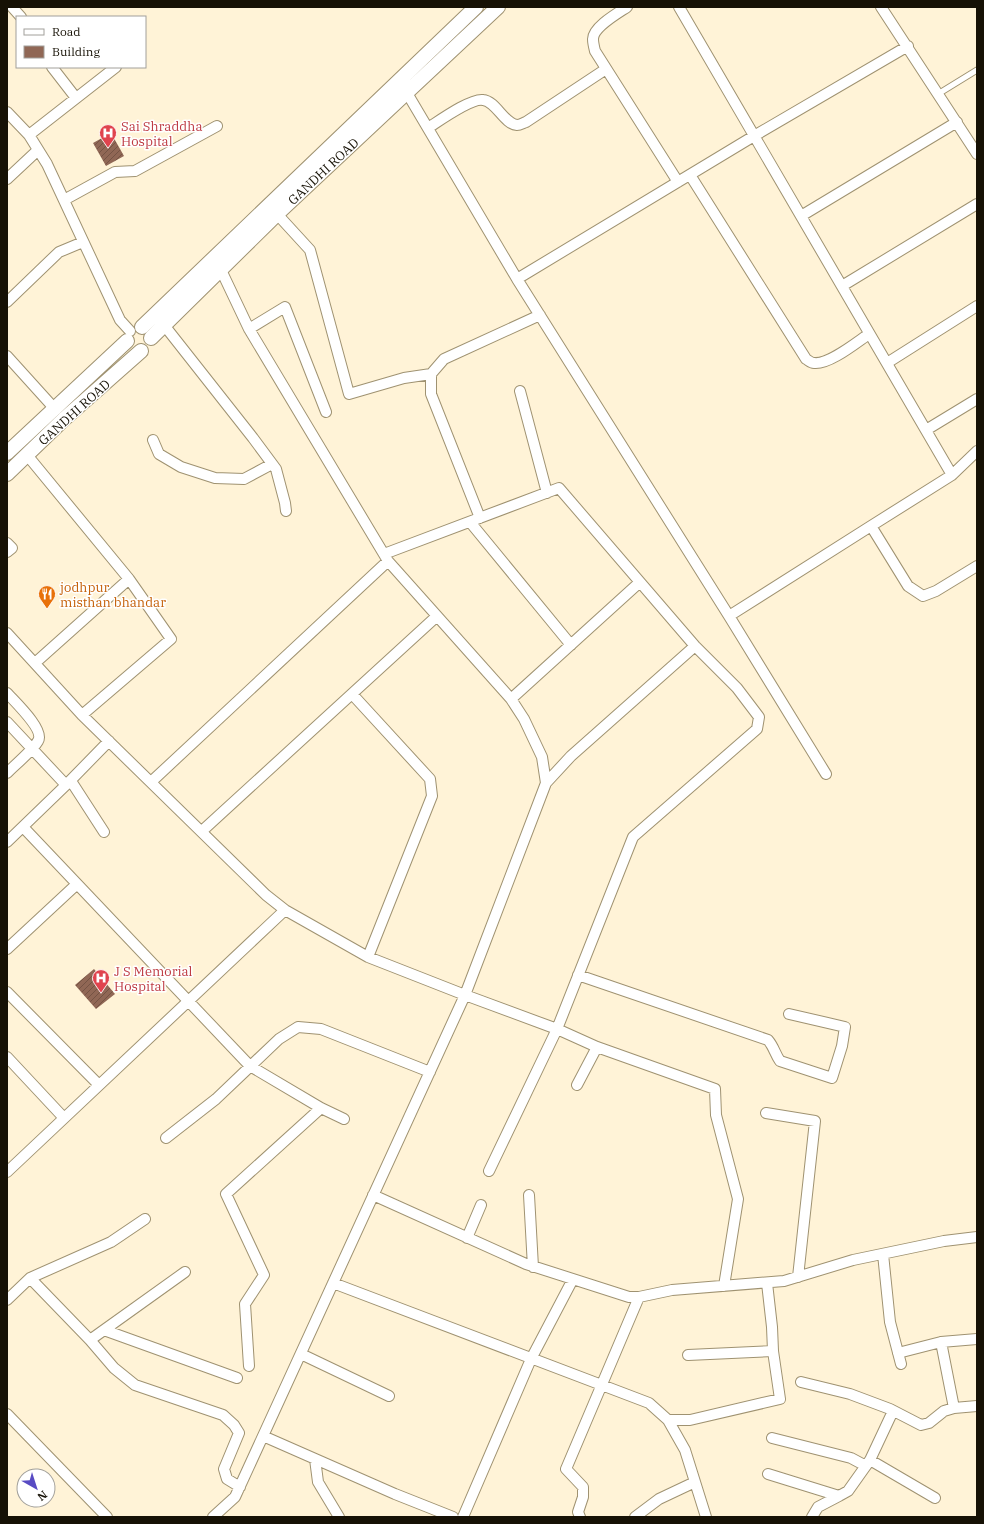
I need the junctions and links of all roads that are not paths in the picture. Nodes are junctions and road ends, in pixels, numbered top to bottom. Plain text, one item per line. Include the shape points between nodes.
1 (12, 7) edge
2 (476, 7) edge
3 (498, 7) edge
4 (627, 7) edge
5 (679, 7) edge
6 (881, 7) edge
7 (20, 16) edge
8 (908, 46) junction
9 (53, 68) edge
10 (115, 68) edge
11 (606, 69) junction
12 (977, 70) edge
13 (407, 93) junction
14 (938, 94) junction
15 (76, 98) junction
16 (7, 112) edge
17 (957, 122) junction
18 (216, 126) dead end
19 (428, 128) junction
20 (28, 135) junction
21 (754, 136) junction
22 (38, 150) junction
23 (977, 154) edge
24 (690, 175) junction
25 (7, 179) edge
26 (678, 182) junction
27 (64, 200) junction
28 (977, 204) edge
29 (277, 214) junction
30 (801, 216) junction
31 (83, 242) junction
32 (221, 270) junction
33 (517, 279) junction
34 (842, 286) junction
35 (7, 302) edge
36 (977, 306) edge
37 (540, 315) junction
38 (164, 326) junction
39 (249, 329) junction
40 (137, 334) junction
41 (869, 334) junction
42 (7, 356) edge
43 (886, 363) junction
44 (431, 374) junction
45 (520, 391) dead end
46 (977, 399) edge
47 (54, 408) junction
48 (326, 412) dead end
49 (926, 430) junction
50 (153, 440) dead end
51 (977, 451) edge
52 (7, 453) edge
53 (27, 455) junction
54 (272, 464) junction
55 (7, 474) edge
56 (952, 475) junction
57 (547, 493) junction
58 (286, 511) dead end
59 (480, 518) junction
60 (470, 522) junction
61 (870, 526) junction
62 (7, 543) edge
63 (7, 552) edge
64 (386, 557) junction
65 (977, 566) edge
66 (129, 579) junction
67 (640, 582) junction
68 (437, 616) junction
69 (729, 616) junction
70 (7, 633) edge
71 (571, 645) junction
72 (695, 646) junction
73 (35, 663) junction
74 (7, 693) edge
75 (352, 694) junction
76 (511, 699) junction
77 (82, 715) junction
78 (7, 722) edge
79 (109, 741) junction
80 (32, 748) junction
81 (7, 773) edge
82 (826, 774) dead end
83 (152, 782) junction
84 (546, 782) junction
85 (68, 783) junction
86 (23, 827) junction
87 (104, 832) dead end
88 (202, 832) junction
89 (7, 842) edge
90 (77, 884) junction
91 (285, 910) junction
92 (7, 949) edge
93 (368, 957) junction
94 (578, 975) junction
95 (7, 992) edge
96 (465, 995) junction
97 (188, 1001) junction
98 (789, 1014) dead end
99 (557, 1029) junction
100 (597, 1047) junction
101 (7, 1057) edge
102 (250, 1066) junction
103 (430, 1072) junction
104 (99, 1085) junction
105 (577, 1085) dead end
106 (321, 1108) junction
107 (766, 1113) dead end
108 (64, 1118) junction
109 (344, 1119) dead end
110 (166, 1138) dead end
111 (8, 1168) edge
112 (488, 1171) dead end
113 (529, 1194) dead end
114 (373, 1195) junction
115 (481, 1205) dead end
116 (145, 1219) dead end
117 (977, 1237) edge
118 (468, 1238) junction
119 (883, 1254) junction
120 (533, 1267) junction
121 (185, 1272) dead end
122 (798, 1277) junction
123 (30, 1278) junction
124 (573, 1279) junction
125 (333, 1283) junction
126 (767, 1283) junction
127 (724, 1286) junction
128 (639, 1297) junction
129 (7, 1300) edge
130 (104, 1330) junction
131 (977, 1339) edge
132 (90, 1340) junction
133 (941, 1342) junction
134 (773, 1351) junction
135 (898, 1353) junction
136 (300, 1354) junction
137 (688, 1355) dead end
138 (531, 1359) junction
139 (901, 1364) dead end
140 (250, 1366) dead end
141 (237, 1378) dead end
142 (801, 1382) dead end
143 (602, 1386) junction
144 (389, 1396) dead end
145 (977, 1406) edge
146 (954, 1408) junction
147 (893, 1411) junction
148 (7, 1414) edge
149 (668, 1420) junction
150 (263, 1436) junction
151 (772, 1438) dead end
152 (315, 1459) junction
153 (868, 1463) junction
154 (768, 1474) dead end
155 (695, 1482) junction
156 (240, 1487) junction
157 (839, 1496) junction
158 (935, 1498) dead end
159 (107, 1517) edge
160 (213, 1517) edge
161 (338, 1517) edge
162 (453, 1517) edge
163 (463, 1517) edge
164 (580, 1517) edge
165 (635, 1517) edge
166 (706, 1517) edge
167 (812, 1517) edge

1 - 7 street
2 - 40 main road, GANDHI ROAD
3 - 13 main road, GANDHI ROAD
4 - 11 street via 600,26 592,38 595,51
5 - 21 street
6 - 8 street
8 - 14 street
8 - 21 street
9 - 15 street
10 - 15 street
11 - 19 street via 518,125 511,123 490,103 483,100 472,101
11 - 26 street
12 - 14 lane
13 - 19 street
13 - 29 main road, GANDHI ROAD
14 - 17 street
15 - 20 street
16 - 20 street
17 - 23 street
17 - 30 street
18 - 27 street via 135,171 115,172
19 - 33 street
20 - 22 street
21 - 24 street
21 - 30 street
22 - 25 street
22 - 27 street
24 - 26 street
24 - 41 street via 806,359 813,363 822,363
26 - 33 street
27 - 31 street
28 - 34 street
29 - 32 main road, GANDHI ROAD
29 - 44 street via 310,250 349,394 404,378
30 - 34 street
31 - 35 street via 60,252
31 - 40 street via 120,320
32 - 38 main road, GANDHI ROAD
32 - 39 street
33 - 37 street
34 - 41 street
36 - 43 street
37 - 44 street via 444,359
37 - 69 street
38 - 40 main road, GANDHI ROAD
38 - 54 street
39 - 48 street via 285,307
39 - 64 street
40 - 47 main road, GANDHI ROAD
40 - 53 main road, GANDHI ROAD via 151,341
41 - 43 street
42 - 47 street
43 - 49 street
44 - 59 street via 431,394
45 - 57 street
46 - 49 street
47 - 52 main road, GANDHI ROAD
49 - 56 street
50 - 54 street via 159,454 181,467 215,478 244,479
51 - 56 street
53 - 55 main road, GANDHI ROAD
53 - 66 street
54 - 58 street via 276,469
56 - 61 street
57 - 59 street
57 - 67 street via 559,488
59 - 60 street
60 - 64 street
60 - 71 street
61 - 65 street via 908,586 923,596
61 - 69 street
62 - 63 street via 12,548
64 - 68 street
64 - 83 street
66 - 73 street
66 - 77 street via 171,639
67 - 71 street
67 - 72 street
68 - 75 street
68 - 76 street
69 - 82 street
70 - 73 street
71 - 76 street
72 - 84 street via 571,756
72 - 94 street via 737,688 759,717 757,729 633,837
73 - 77 street
74 - 80 street via 38,731 39,739
75 - 88 street
75 - 93 street via 430,779 432,796
76 - 84 street via 524,719 542,757
77 - 79 street
78 - 80 street
79 - 83 street
79 - 85 street
80 - 81 street
80 - 85 street
83 - 88 street
84 - 96 street
85 - 86 street
85 - 87 street
86 - 89 street
86 - 90 street
88 - 91 street via 266,895
90 - 92 street
90 - 97 street
91 - 93 street
91 - 97 street
93 - 96 street
94 - 98 street via 768,1040 780,1061 832,1078 845,1027
94 - 99 street
95 - 104 street
96 - 99 street
96 - 103 street
97 - 102 street
97 - 104 street
99 - 100 street
99 - 112 street
100 - 105 street
100 - 127 street via 715,1089 716,1115 738,1199
101 - 108 street
102 - 103 street via 279,1039 298,1027 321,1028
102 - 106 street
102 - 110 street via 216,1099
103 - 114 street
104 - 108 street
106 - 109 street
106 - 140 street via 226,1194 264,1275 245,1304
107 - 122 street via 815,1121
108 - 111 street
113 - 120 street
114 - 118 street
114 - 125 street
115 - 118 street
116 - 123 street via 111,1242
117 - 119 street
118 - 120 street
119 - 122 street via 853,1260
119 - 135 street via 890,1322
120 - 124 street
121 - 130 street
122 - 126 street
123 - 129 street
123 - 132 street
124 - 128 street via 629,1297
124 - 138 street
125 - 136 street
125 - 138 street
126 - 127 street
126 - 134 street
127 - 128 street via 672,1290
128 - 143 street
130 - 132 street
130 - 141 street
131 - 133 street
132 - 156 street via 114,1368 135,1385 223,1415 234,1425 239,1433 224,1469 227,1479
133 - 135 street
133 - 146 street
134 - 137 street
134 - 149 street via 780,1399 690,1420
135 - 139 street
136 - 144 street
136 - 150 street
138 - 143 street
138 - 163 street
142 - 147 street via 850,1394
143 - 149 street via 649,1403
143 - 164 street via 566,1469 583,1487 578,1512
145 - 146 street
146 - 147 street via 921,1425
147 - 153 street
148 - 159 street
149 - 155 street via 685,1450
150 - 152 street
150 - 156 street
151 - 153 street
152 - 161 street via 318,1482
152 - 162 street
153 - 157 street via 848,1491
153 - 158 street
154 - 157 street
155 - 165 street via 659,1500
155 - 166 street
156 - 160 street via 235,1497
157 - 167 street via 818,1507

